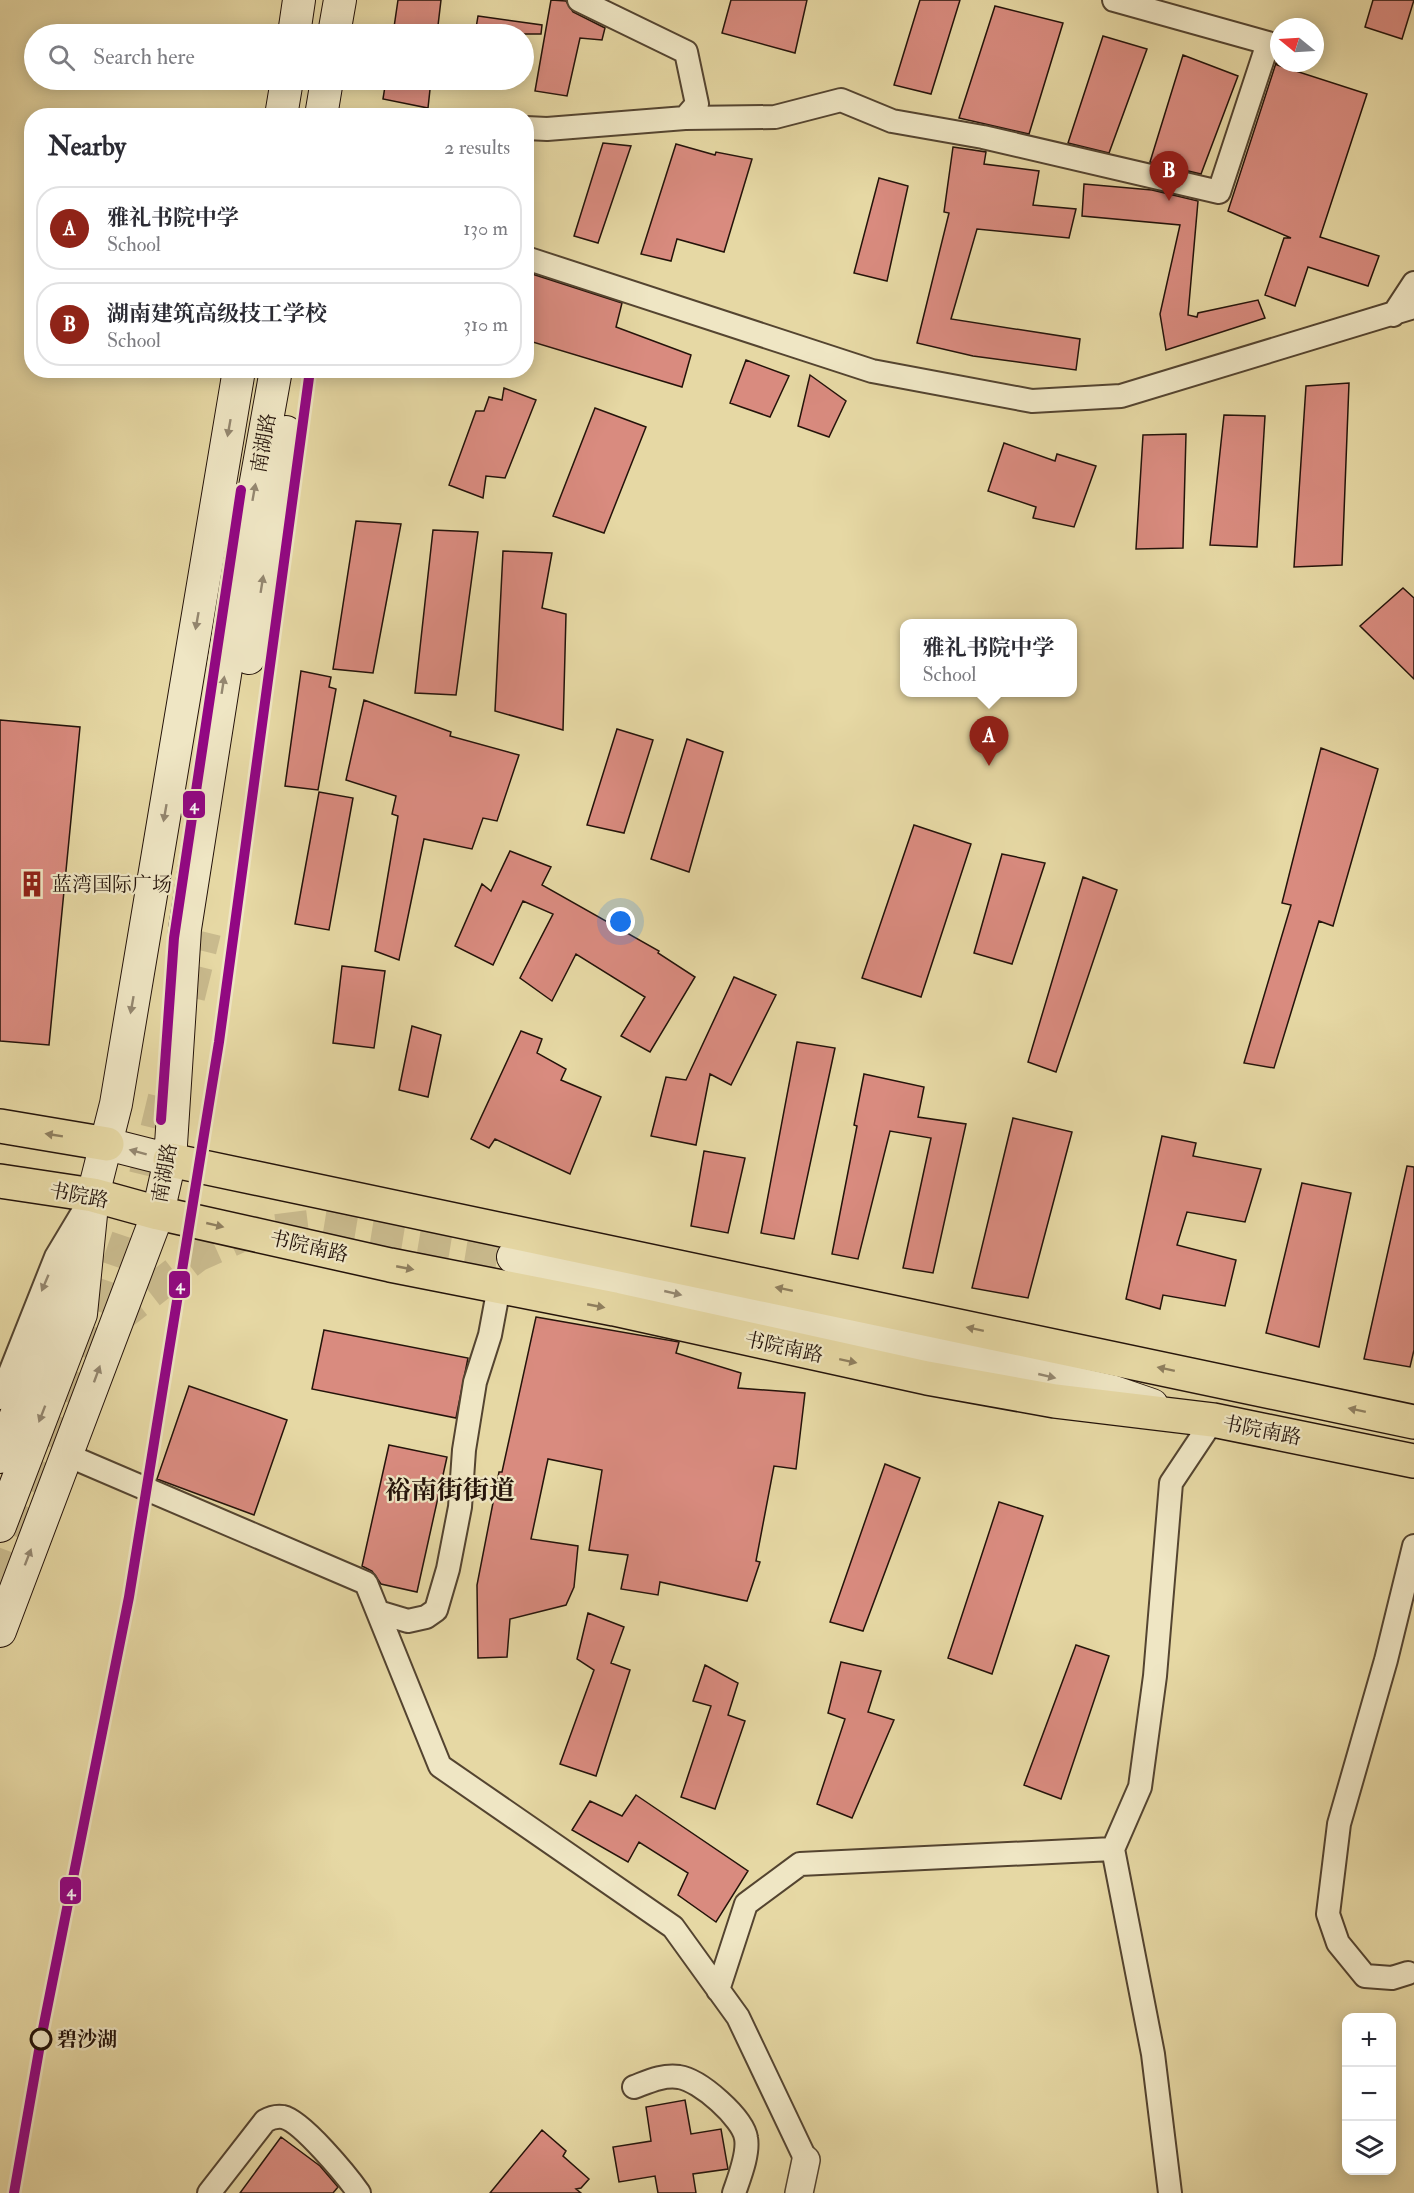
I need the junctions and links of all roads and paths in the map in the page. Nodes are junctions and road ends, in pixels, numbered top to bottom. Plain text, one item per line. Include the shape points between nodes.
1 (299, 0) edge
2 (340, 0) edge
3 (579, 0) edge
4 (1113, 0) edge
5 (295, 24) edge
6 (336, 24) edge
7 (285, 90) edge
8 (325, 90) edge
9 (282, 108) edge
10 (322, 108) edge
11 (685, 118) junction
12 (534, 128) edge
13 (534, 261) edge
14 (1414, 283) edge
15 (1414, 307) edge
16 (1393, 315) junction
17 (237, 378) edge
18 (275, 378) edge
19 (291, 378) edge
20 (205, 932) tunnel mouth
21 (0, 1126) edge
22 (107, 1144) junction
23 (170, 1160) junction
24 (0, 1181) edge
25 (93, 1195) junction
26 (158, 1213) junction
27 (513, 1257) tunnel mouth
28 (499, 1287) junction
29 (0, 1398) edge
30 (1176, 1414) junction
31 (1214, 1420) junction
32 (1414, 1422) edge
33 (67, 1455) junction
34 (0, 1457) edge
35 (1414, 1461) edge
36 (0, 1526) edge
37 (1414, 1546) edge
38 (378, 1612) junction
39 (0, 1631) edge
40 (1113, 1849) junction
41 (1408, 1973) dead end
42 (718, 1990) junction
43 (634, 2087) dead end
44 (806, 2160) joint
45 (209, 2193) edge
46 (359, 2193) edge
47 (734, 2193) edge
48 (799, 2193) edge
49 (1170, 2193) edge

1 - 5 main road
2 - 6 main road
3 - 11 street via 686,52 697,104
4 - 11 street via 1268,43 1219,192 983,137 892,121 841,100 775,117
7 - 9 main road
8 - 10 main road
11 - 12 street
13 - 16 street via 872,371 1032,401 1121,396
14 - 16 street
15 - 16 street
17 -> 22 main road, 南湖路
23 -> 18 main road, 南湖路 via 185,929
20 -> 19 main road via 283,453
22 -> 21 main road
23 -> 22 main road
22 - 25 main road, 南湖路
23 - 26 main road, 南湖路
32 -> 23 main road, 书院南路
24 - 25 main road, 书院路
25 - 26 main road, 书院路
25 -> 29 street via 56,1257
25 - 34 main road via 46,1337
25 -> 36 main road, 南湖路 via 81,1314
26 -> 28 main road, 书院南路
33 -> 26 main road, 南湖路
27 -> 30 main road via 1111,1391
28 -> 30 main road, 书院南路 via 927,1378 1055,1401
28 - 38 street via 490,1335 475,1382 460,1507 436,1610 408,1622
30 - 31 main road, 书院南路
31 - 35 main road, 书院南路
31 - 40 street via 1171,1483 1155,1676 1140,1787
33 - 38 street via 366,1583
39 -> 33 main road, 南湖路
37 - 41 street via 1339,1824 1328,1914 1338,1943 1365,1976 1392,1978
38 - 42 street via 440,1766 673,1926
40 - 42 street via 800,1864 746,1904
40 - 49 street via 1153,2054
42 - 44 street via 738,2017
43 - 47 street via 660,2077 682,2077 699,2086 740,2121 747,2140
44 - 48 street
45 - 46 street via 265,2121 274,2117 284,2117 299,2128 337,2164

